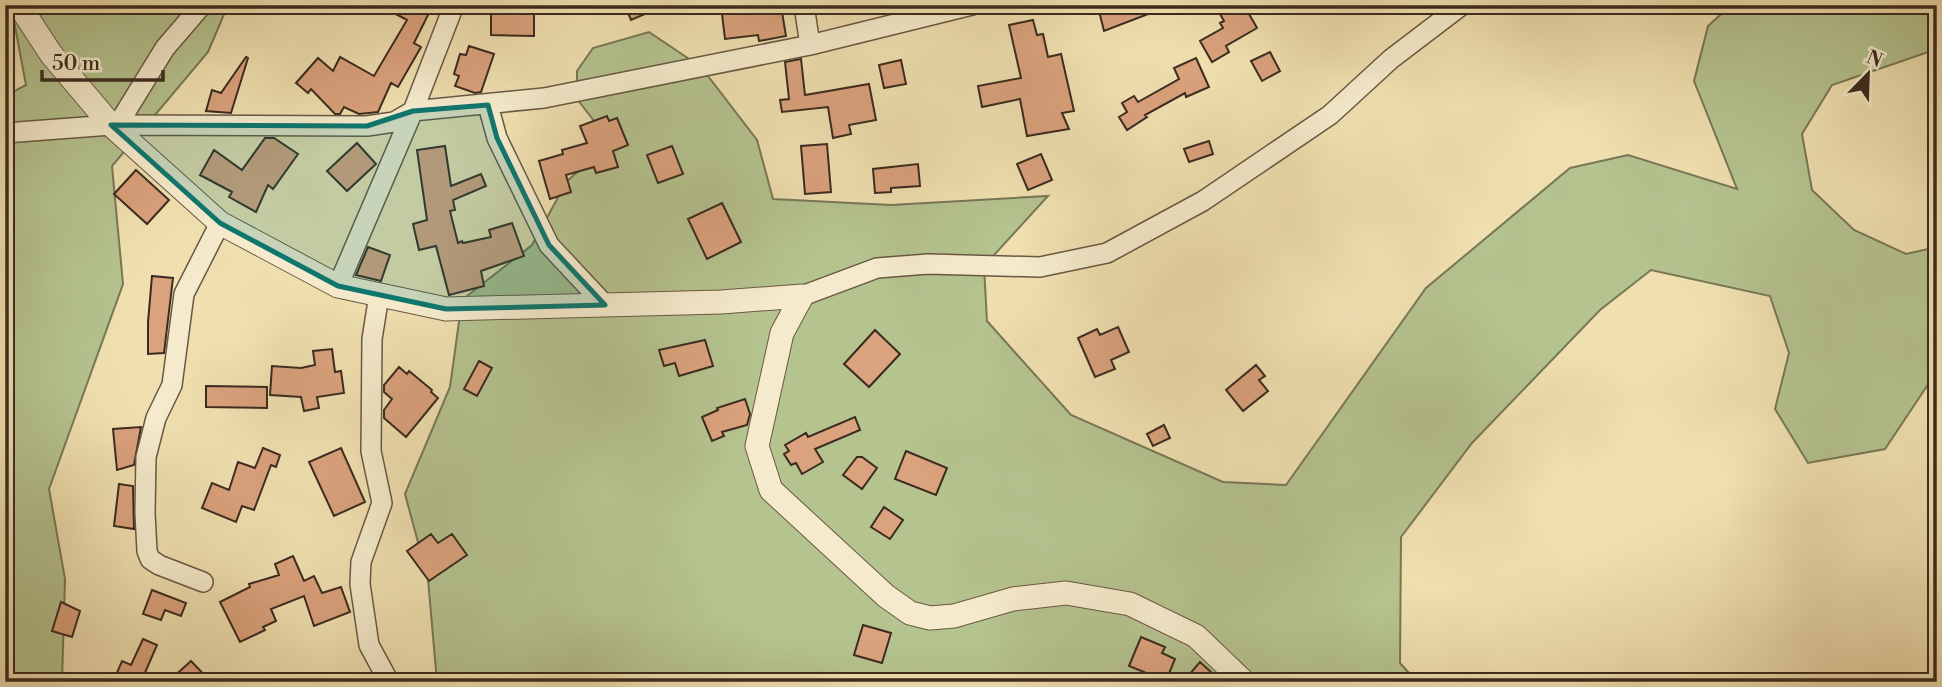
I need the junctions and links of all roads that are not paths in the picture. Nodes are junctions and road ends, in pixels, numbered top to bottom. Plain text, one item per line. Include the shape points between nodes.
1 (19, 5) edge
2 (202, 5) edge
3 (454, 5) edge
4 (804, 5) edge
5 (972, 5) edge
6 (1462, 5) edge
7 (810, 45) junction
8 (488, 105) junction
9 (413, 111) junction
10 (114, 125) junction
11 (5, 133) edge
12 (220, 223) junction
13 (338, 286) junction
14 (379, 295) junction
15 (802, 296) junction
16 (605, 305) junction
17 (203, 582) dead end
18 (389, 682) edge
19 (1244, 682) edge

1 - 10 street via 51,54
2 - 10 street via 165,48
3 - 9 street
4 - 7 street
5 - 7 street
6 - 15 street via 1391,59 1330,115 1203,201 1107,253 1040,267 928,264 877,268
7 - 8 street
8 - 9 street
8 - 16 street via 497,138 550,245
9 - 10 street via 394,122 367,126
9 - 13 street
10 - 11 street
10 - 12 street
12 - 13 street
12 - 17 street via 184,294 172,385 156,418 146,457 150,559
13 - 14 street
14 - 16 street via 446,309
14 - 18 street via 372,339 371,450 382,503 361,562 360,584 369,645
15 - 16 street
15 - 19 street via 782,333 757,446 771,490 886,596 910,612 930,618 1013,599 1066,593 1130,604 1196,636

